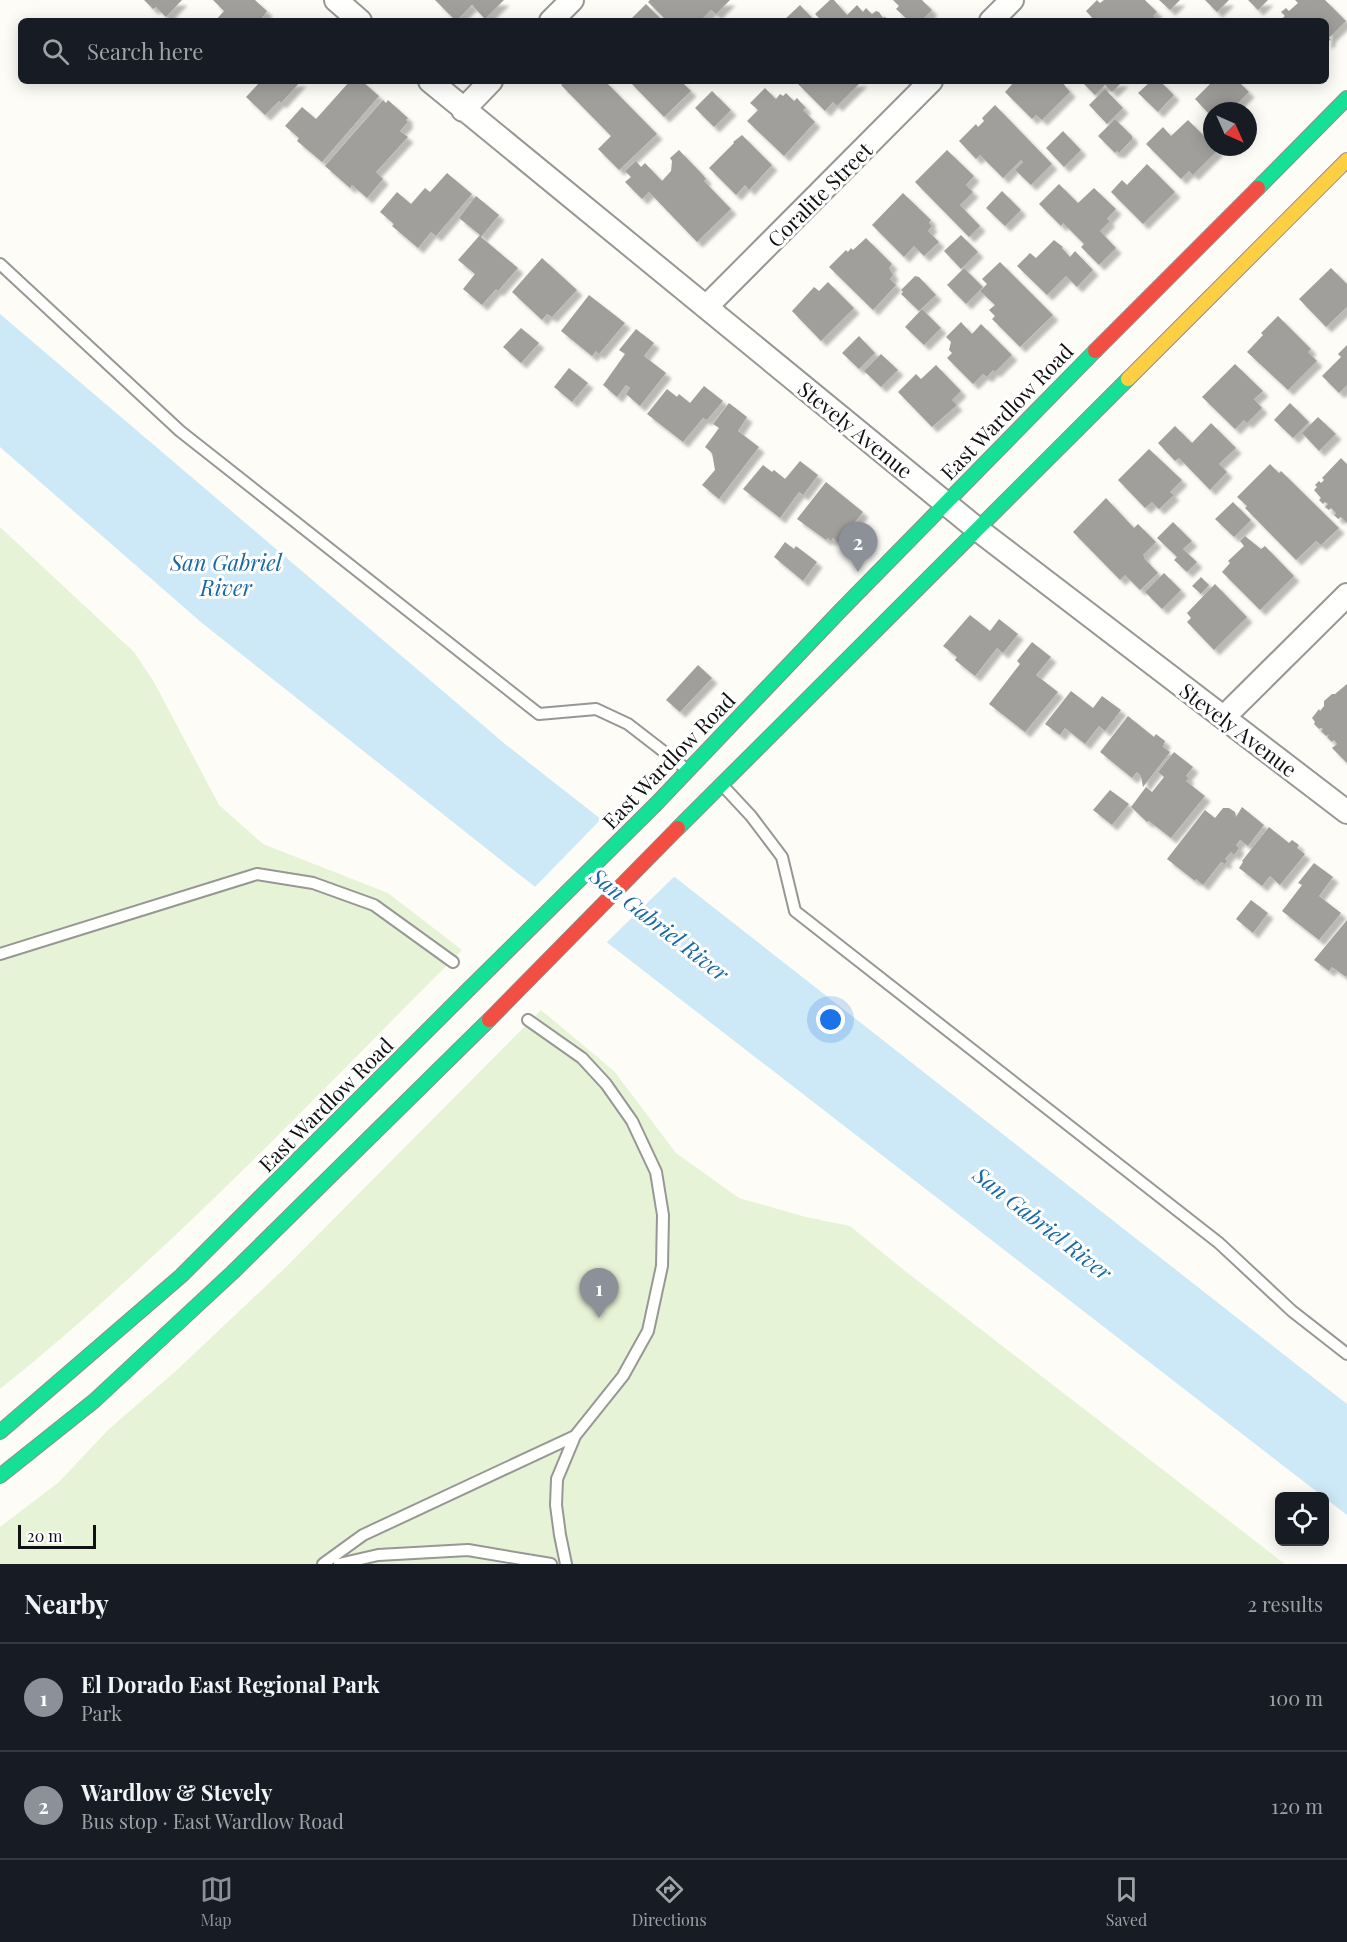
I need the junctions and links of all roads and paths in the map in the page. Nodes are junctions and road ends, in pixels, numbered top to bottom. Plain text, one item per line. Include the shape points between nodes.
1 (336, 0) edge
2 (572, 0) edge
3 (1012, 0) edge
4 (357, 18) edge
5 (554, 18) edge
6 (994, 18) edge
7 (433, 84) edge
8 (488, 84) edge
9 (928, 84) edge
10 (1347, 98) edge
11 (463, 110) junction
12 (1347, 160) edge
13 (0, 264) edge
14 (706, 307) junction
15 (946, 503) junction
16 (977, 529) junction
17 (1347, 594) edge
18 (1224, 717) junction
19 (688, 771) junction
20 (722, 784) junction
21 (1347, 812) edge
22 (0, 954) edge
23 (453, 962) dead end
24 (528, 1020) dead end
25 (1347, 1354) edge
26 (0, 1432) edge
27 (574, 1436) junction
28 (0, 1476) edge
29 (323, 1564) edge
30 (339, 1564) edge
31 (551, 1564) edge
32 (566, 1564) edge

1 - 4 street
2 - 5 street
3 - 6 street
7 - 11 street, Stevely Avenue
8 - 11 street
9 - 14 street, Coralite Street
10 - 15 main road, East Wardlow Road
11 - 14 street, Stevely Avenue
12 - 16 main road
13 - 19 lane via 180,431 539,714 596,709 628,724
14 - 15 street, Stevely Avenue
15 - 16 street, Stevely Avenue
15 - 19 main road, East Wardlow Road
16 - 18 street, Stevely Avenue
16 - 20 main road
17 - 18 street
18 - 21 street, Stevely Avenue
19 - 26 main road, East Wardlow Road, bridge via 181,1276
20 - 25 lane via 782,856 795,911 1219,1243 1292,1311
20 - 28 main road, bridge via 224,1281 94,1401
22 - 23 lane via 257,874 313,883 374,904
24 - 27 lane via 582,1058 632,1120 656,1172 663,1215 662,1266 648,1331 623,1376
27 - 29 lane via 363,1535
27 - 32 lane via 556,1479 556,1505
30 - 31 lane via 378,1555 468,1550

